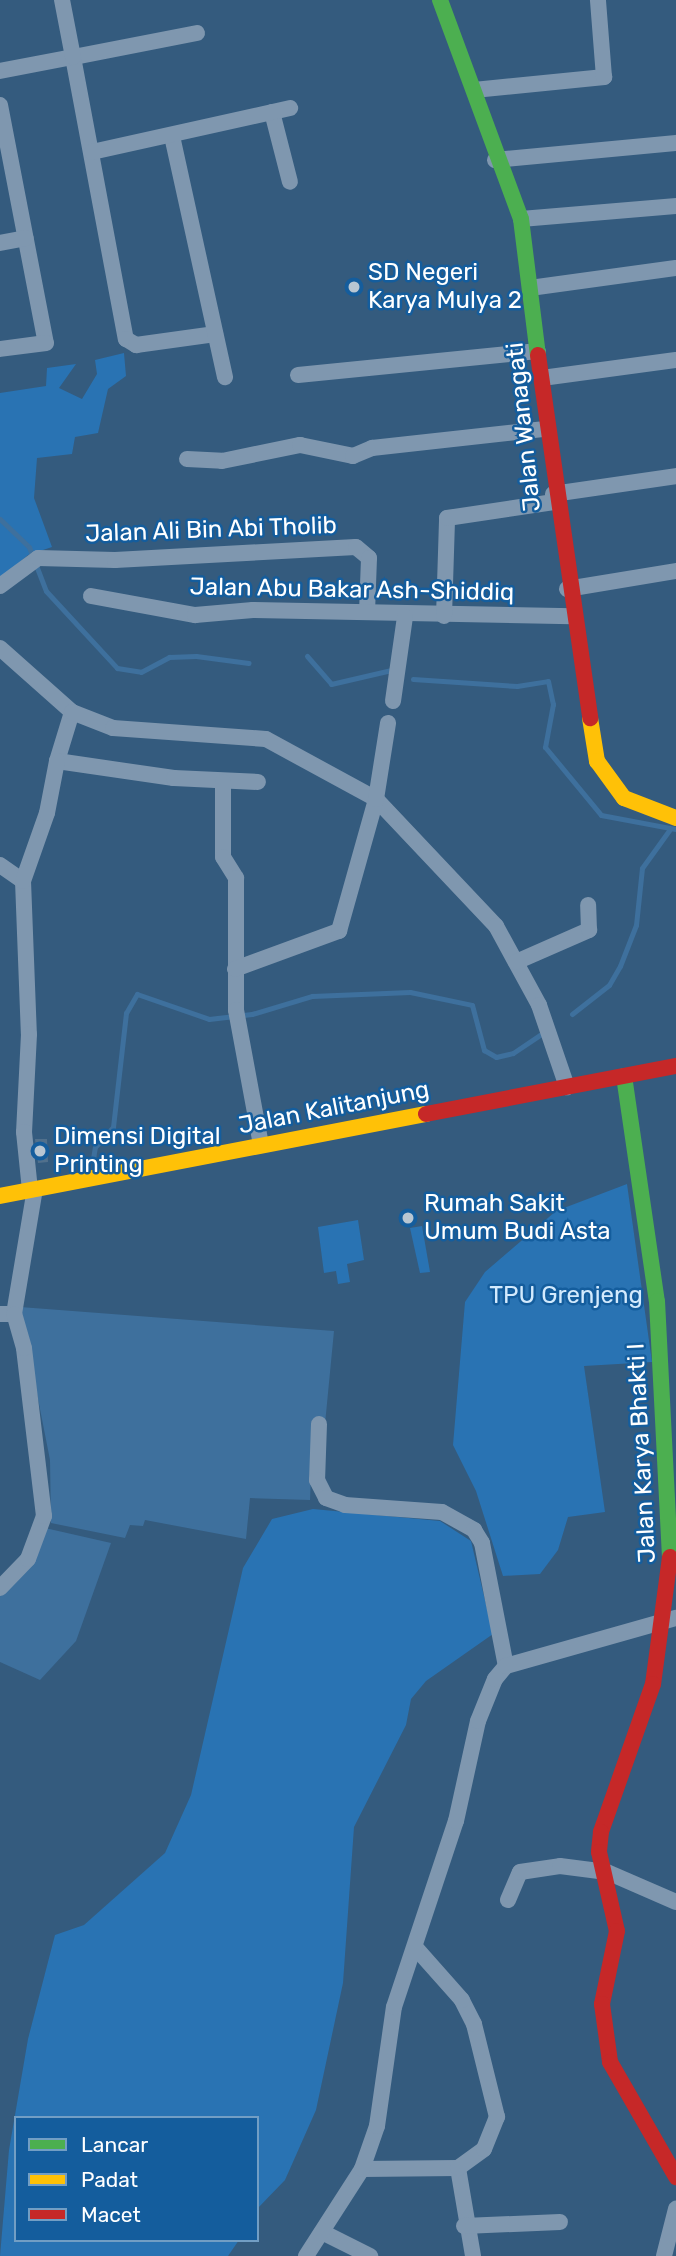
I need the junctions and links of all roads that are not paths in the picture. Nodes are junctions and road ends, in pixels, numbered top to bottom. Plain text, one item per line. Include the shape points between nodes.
1 (62, 0) edge
2 (440, 0) edge
3 (598, 0) edge
4 (197, 33) dead end
5 (73, 57) junction
6 (0, 71) edge
7 (474, 90) junction
8 (0, 105) edge
9 (289, 108) dead end
10 (272, 112) junction
11 (172, 136) junction
12 (676, 144) edge
13 (92, 152) junction
14 (5, 158) edge
15 (495, 160) junction
16 (290, 182) dead end
17 (676, 206) edge
18 (521, 219) junction
19 (26, 238) junction
20 (0, 243) edge
21 (676, 268) edge
22 (530, 288) junction
23 (215, 334) junction
24 (0, 349) edge
25 (538, 351) junction
26 (676, 360) edge
27 (298, 375) dead end
28 (225, 377) dead end
29 (542, 379) junction
30 (545, 429) junction
31 (187, 459) dead end
32 (676, 476) edge
33 (554, 498) junction
34 (676, 571) edge
35 (0, 586) edge
36 (567, 589) junction
37 (90, 596) dead end
38 (367, 612) junction
39 (444, 616) junction
40 (573, 616) junction
41 (405, 617) junction
42 (0, 648) edge
43 (393, 701) dead end
44 (72, 712) junction
45 (388, 723) dead end
46 (57, 761) junction
47 (223, 782) junction
48 (258, 782) dead end
49 (376, 799) junction
50 (676, 818) edge
51 (0, 865) edge
52 (23, 881) junction
53 (588, 905) dead end
54 (516, 962) junction
55 (235, 969) junction
56 (676, 1066) edge
57 (624, 1076) junction
58 (567, 1087) junction
59 (261, 1144) junction
60 (32, 1189) junction
61 (0, 1196) edge
62 (7, 1314) edge
63 (671, 1414) edge
64 (319, 1424) dead end
65 (673, 1492) edge
66 (0, 1588) edge
67 (671, 1619) edge
68 (506, 1666) junction
69 (607, 1872) junction
70 (508, 1900) dead end
71 (676, 1902) edge
72 (415, 1947) junction
73 (458, 2168) junction
74 (362, 2169) junction
75 (676, 2177) edge
76 (676, 2209) edge
77 (560, 2222) dead end
78 (464, 2226) junction
79 (322, 2232) junction
80 (306, 2256) edge
81 (370, 2256) edge
82 (473, 2256) edge
83 (664, 2256) edge

1 - 5 street
2 - 7 street, Jalan Wanagati
3 - 7 street via 604,77
4 - 5 street
5 - 6 street
5 - 13 street
7 - 15 street, Jalan Wanagati
8 - 14 street
9 - 10 street
10 - 11 street
10 - 16 street
11 - 13 street
11 - 23 street
12 - 15 street
13 - 23 street via 127,339 136,345
14 - 19 street
15 - 18 street, Jalan Wanagati
17 - 18 street
18 - 22 street, Jalan Wanagati
19 - 20 street
19 - 24 street via 48,351
21 - 22 street
22 - 25 street, Jalan Wanagati
23 - 28 street
25 - 27 street
25 - 29 street, Jalan Wanagati
26 - 29 street
29 - 30 street, Jalan Wanagati
30 - 31 street via 372,448 353,456 300,445 222,461
30 - 33 street, Jalan Wanagati
32 - 33 street
33 - 36 street, Jalan Wanagati
33 - 39 street via 447,518
34 - 36 street
35 - 38 street, Jalan Ali Bin Abi Tholib via 31,561 356,547 369,558
36 - 40 street, Jalan Wanagati
37 - 38 street, Jalan Abu Bakar Ash-Shiddiq via 195,615
38 - 41 street, Jalan Abu Bakar Ash-Shiddiq
39 - 40 street, Jalan Abu Bakar Ash-Shiddiq
39 - 41 street, Jalan Abu Bakar Ash-Shiddiq
40 - 50 street, Jalan Wanagati via 597,761 624,798
41 - 43 street
42 - 44 street
44 - 46 street
44 - 49 street via 113,728 266,740
45 - 49 street
46 - 47 street
46 - 52 street via 44,824
47 - 48 street
47 - 55 street via 223,857 236,878
49 - 54 street via 496,926
49 - 55 street via 338,933
51 - 52 street
52 - 60 street via 29,1034 24,1132
53 - 54 street via 589,930
54 - 58 street via 539,1005
55 - 59 street via 236,1016
56 - 57 street, Jalan Kalitanjung
57 - 58 street, Jalan Kalitanjung
57 - 63 street, Jalan Karya Bhakti I
58 - 59 street, Jalan Kalitanjung
59 - 60 street, Jalan Kalitanjung
60 - 61 street, Jalan Kalitanjung
60 - 62 street
62 - 66 street via 24,1348 44,1516 28,1559
63 - 65 street, Jalan Karya Bhakti I
64 - 68 street via 317,1480 326,1498 345,1505 442,1512 474,1530 482,1544
65 - 67 street, Jalan Karya Bhakti I
67 - 68 street
67 - 69 street, Jalan Karya Bhakti I via 639,1732 601,1832 599,1852
68 - 72 street via 478,1721 466,1788
69 - 70 street via 588,1867 528,1868 520,1872
69 - 71 street
69 - 75 street, Jalan Karya Bhakti I via 617,1931 602,2004 610,2062
72 - 73 street via 462,2000 486,2058 496,2101 492,2134 484,2148
72 - 74 street via 394,2007 377,2126
73 - 74 street
73 - 78 street
74 - 79 street
76 - 83 street
77 - 78 street
78 - 82 street
79 - 80 street
79 - 81 street

